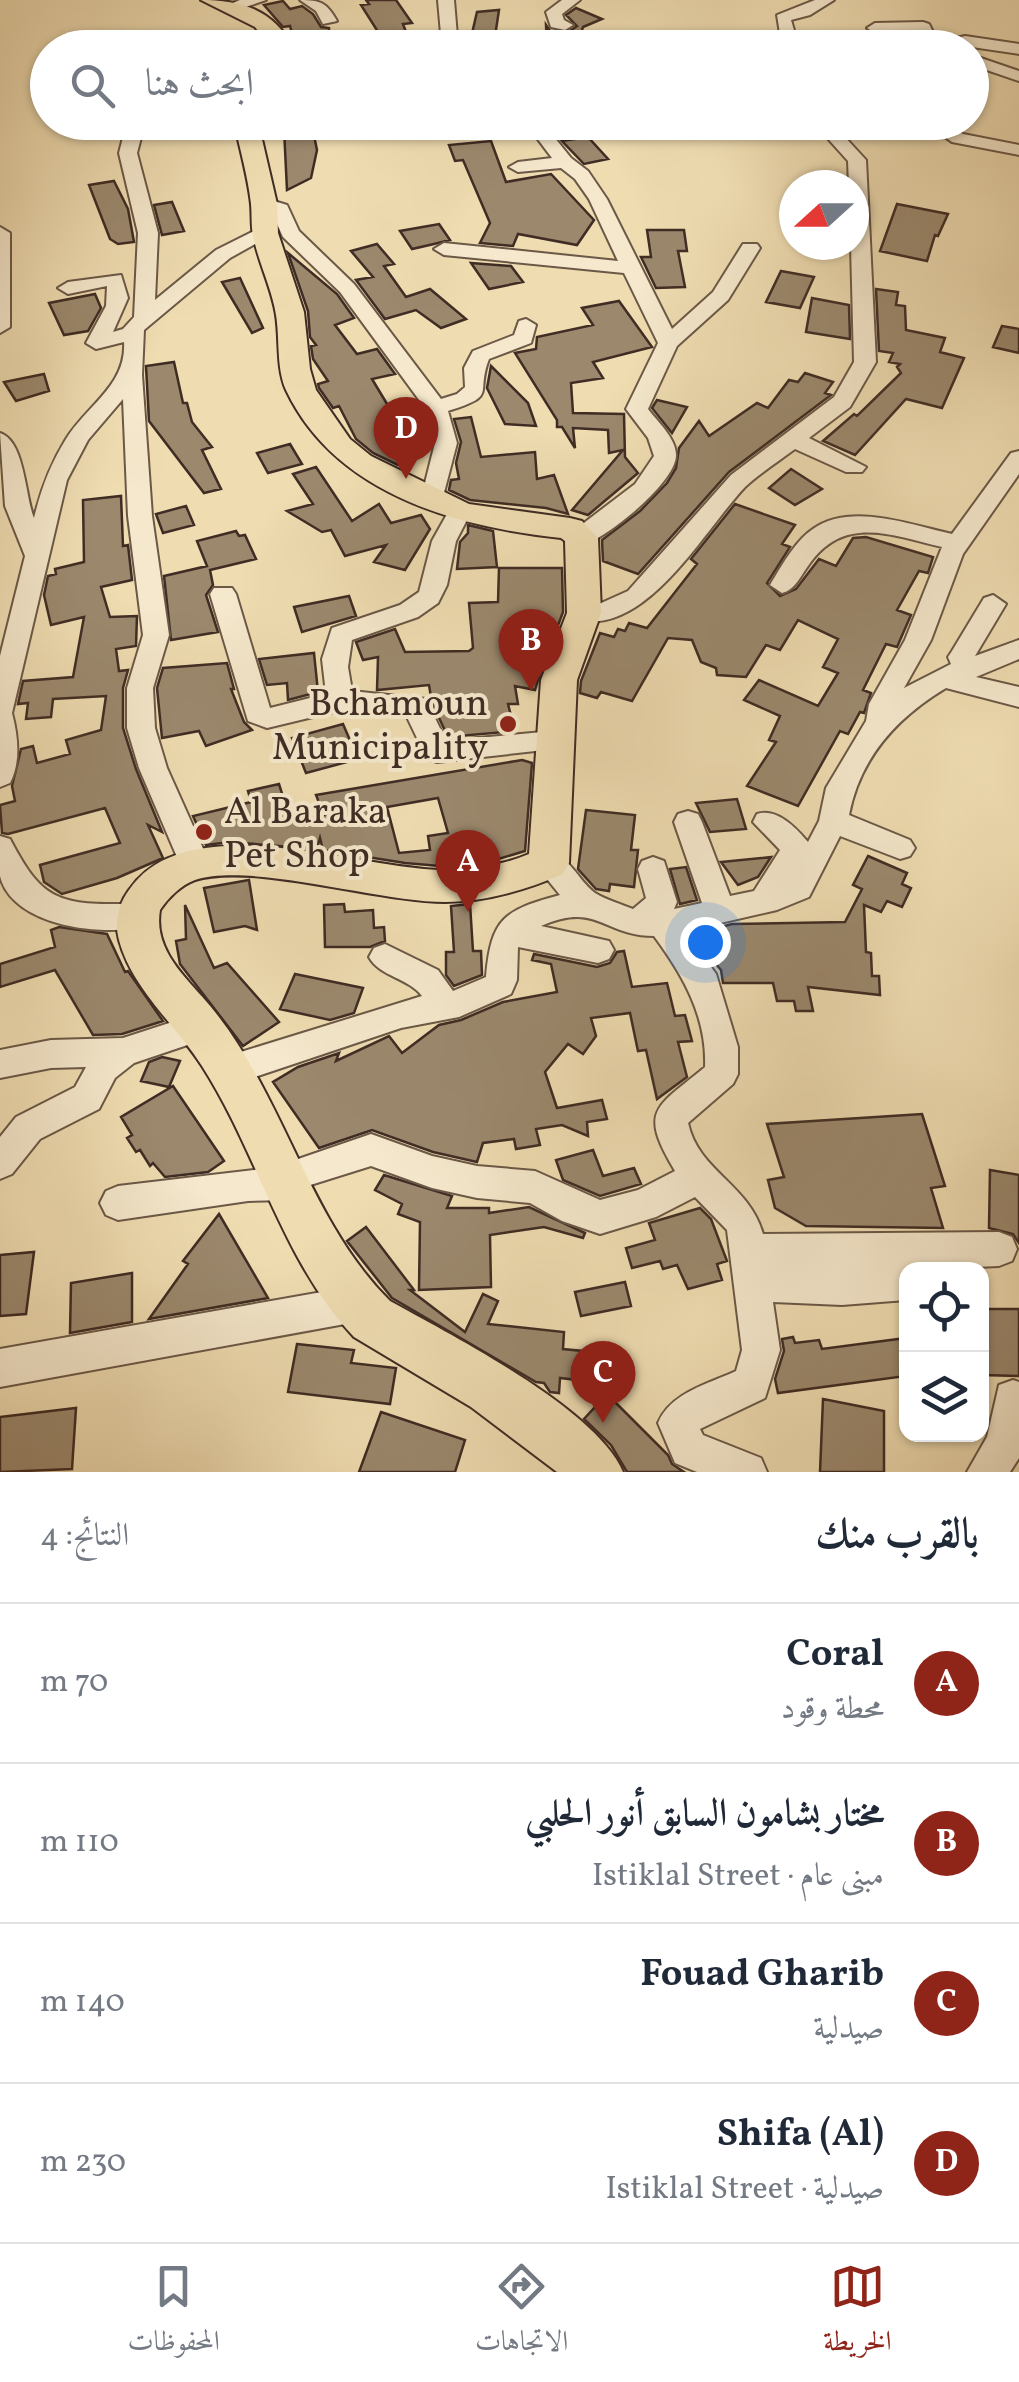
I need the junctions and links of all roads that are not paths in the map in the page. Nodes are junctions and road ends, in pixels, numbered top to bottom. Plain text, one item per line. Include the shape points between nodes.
1 (258, 0) edge
2 (308, 0) edge
3 (446, 0) edge
4 (572, 0) edge
5 (826, 0) edge
6 (221, 3) edge
7 (330, 21) dead end
8 (565, 24) dead end
9 (875, 28) dead end
10 (271, 30) edge
11 (449, 30) edge
12 (786, 30) edge
13 (923, 30) edge
14 (989, 45) edge
15 (1019, 49) edge
16 (989, 66) edge
17 (1019, 76) edge
18 (131, 140) edge
19 (250, 140) edge
20 (548, 140) edge
21 (839, 140) edge
22 (968, 140) edge
23 (1019, 150) edge
24 (565, 162) junction
25 (518, 168) dead end
26 (265, 218) junction
27 (0, 233) edge
28 (750, 248) dead end
29 (444, 249) dead end
30 (630, 268) junction
31 (68, 288) dead end
32 (139, 325) junction
33 (526, 325) dead end
34 (0, 326) edge
35 (668, 343) junction
36 (131, 375) junction
37 (436, 408) junction
38 (792, 439) junction
39 (0, 440) edge
40 (1019, 458) edge
41 (854, 467) dead end
42 (446, 506) junction
43 (8, 511) edge
44 (581, 538) junction
45 (957, 543) junction
46 (37, 556) junction
47 (782, 584) dead end
48 (222, 594) dead end
49 (993, 604) dead end
50 (584, 613) junction
51 (1019, 649) edge
52 (954, 674) junction
53 (1019, 697) edge
54 (342, 700) junction
55 (0, 713) edge
56 (875, 728) junction
57 (554, 742) junction
58 (0, 776) edge
59 (833, 821) junction
60 (688, 822) dead end
61 (767, 822) dead end
62 (0, 846) edge
63 (900, 848) dead end
64 (550, 863) junction
65 (195, 864) junction
66 (653, 868) dead end
67 (764, 900) junction
68 (584, 902) junction
69 (720, 909) junction
70 (136, 916) junction
71 (649, 924) junction
72 (510, 932) junction
73 (598, 950) dead end
74 (385, 957) dead end
75 (436, 1006) junction
76 (200, 1028) junction
77 (122, 1052) junction
78 (0, 1064) edge
79 (228, 1071) junction
80 (0, 1163) edge
81 (698, 1177) junction
82 (286, 1180) junction
83 (118, 1204) dead end
84 (1000, 1249) dead end
85 (749, 1267) junction
86 (899, 1282) edge
87 (356, 1304) junction
88 (0, 1368) edge
89 (1013, 1399) dead end
90 (579, 1466) edge
91 (748, 1472) edge
92 (987, 1472) edge

1 - 6 street
2 - 7 street
3 - 11 street
4 - 8 street via 554,12 557,24
5 - 12 street via 783,18
6 - 10 main road
9 - 13 street
14 - 15 street
16 - 17 street
18 - 32 street via 128,153 148,233
19 - 26 main road
20 - 24 street
21 - 38 street via 858,160 865,362 842,402
22 - 23 street
24 - 25 street
24 - 30 street via 598,198
26 - 32 street
26 - 37 street via 280,210 290,233 347,288
26 - 42 main road via 309,406 360,463
27 - 34 street
28 - 35 street via 721,296
29 - 30 street
30 - 35 street
31 - 32 street via 114,279 118,306 96,343
32 - 36 street
33 - 37 street via 524,339 480,355 471,394
35 - 44 street via 637,409 662,443 660,470 605,524
36 - 46 street via 66,458
36 - 65 street via 156,635 140,688 141,728
37 - 42 street via 446,443
38 - 41 street
38 - 50 street via 740,480 638,597
39 - 43 street via 15,480
40 - 45 street
42 - 44 main road via 570,528
42 - 54 street via 429,597 409,611 341,634 332,666
43 - 46 street
44 - 50 main road
45 - 47 street via 843,526 819,536
45 - 56 street
46 - 55 street
48 - 54 street via 258,714 266,718
49 - 52 street
50 - 57 main road via 559,680
51 - 52 street
52 - 53 street
52 - 56 street via 914,694
54 - 57 street via 416,706 437,752
55 - 58 street
56 - 59 street via 840,788
57 - 64 main road
59 - 63 street
59 - 67 street via 798,890
60 - 69 street
61 - 67 street via 796,846
62 - 70 street via 11,873 53,912
64 - 65 main road via 482,885 440,886 253,864
64 - 68 street
65 - 70 main road via 146,894
66 - 71 street via 662,902
67 - 69 street
68 - 71 street
68 - 72 street via 549,910
69 - 71 street
70 - 76 main road via 140,943 158,976
71 - 81 street via 700,974 722,1047 721,1074 670,1117 674,1138
72 - 73 street
72 - 75 street via 500,985
74 - 75 street via 427,979 438,993
75 - 79 street
76 - 77 street
76 - 79 main road
77 - 78 street
77 - 80 street via 87,1098 28,1128
79 - 82 main road
81 - 82 street via 644,1205 600,1217 534,1187 447,1176 372,1150
81 - 85 street via 736,1212 746,1230
82 - 83 street
82 - 87 main road via 310,1239
84 - 85 street
85 - 86 street via 842,1286
85 - 91 street via 761,1350 751,1384 677,1422 690,1450
87 - 88 street
87 - 90 main road via 446,1362
89 - 92 street via 1005,1444

